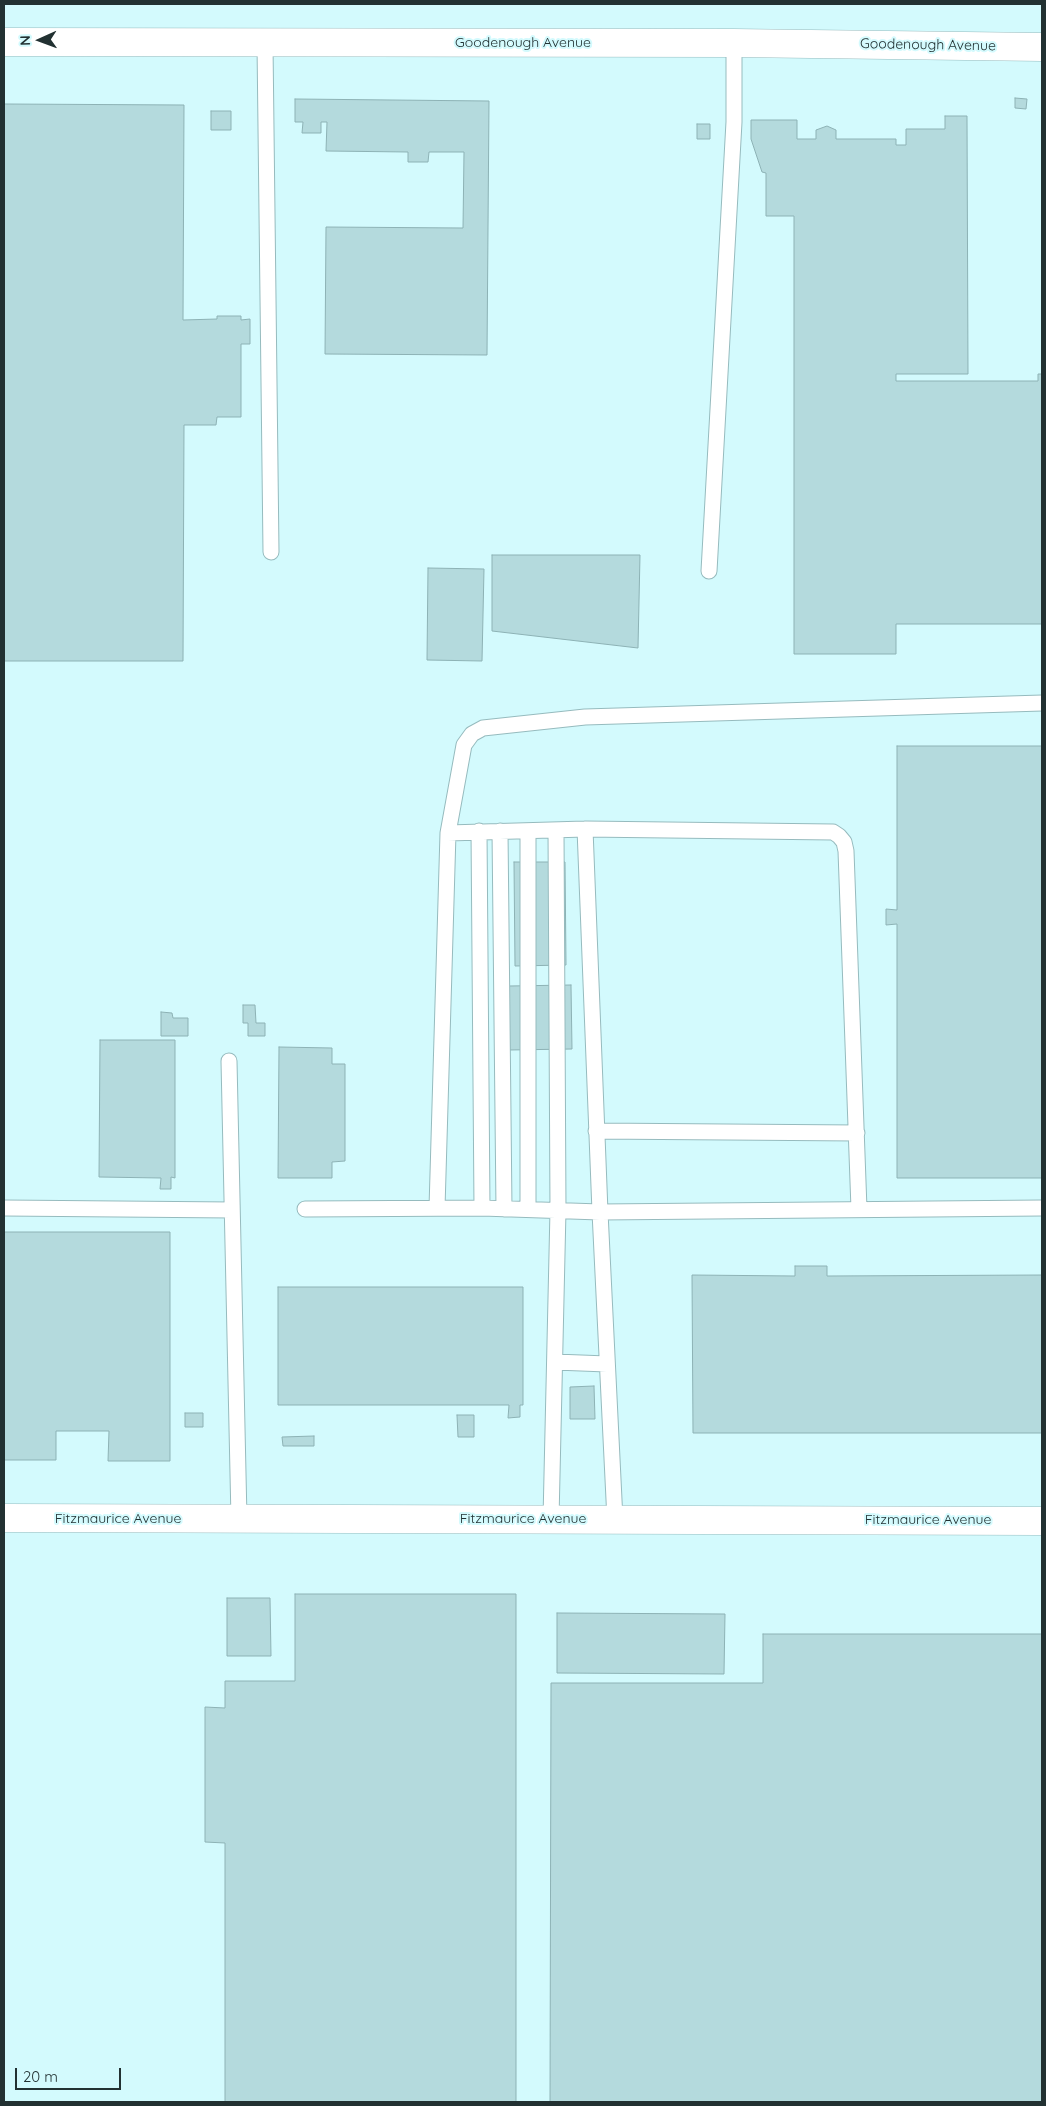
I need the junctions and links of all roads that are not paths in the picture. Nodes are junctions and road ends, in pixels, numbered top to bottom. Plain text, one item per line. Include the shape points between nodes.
1 (4, 42) edge
2 (734, 43) junction
3 (265, 44) junction
4 (1042, 47) edge
5 (271, 552) dead end
6 (709, 571) dead end
7 (1042, 703) edge
8 (585, 829) junction
9 (528, 830) junction
10 (556, 830) junction
11 (479, 831) junction
12 (500, 831) junction
13 (448, 833) junction
14 (229, 1061) dead end
15 (596, 1131) junction
16 (857, 1133) junction
17 (4, 1208) edge
18 (437, 1208) junction
19 (482, 1208) junction
20 (860, 1208) junction
21 (1042, 1208) edge
22 (305, 1209) dead end
23 (504, 1209) junction
24 (528, 1209) junction
25 (232, 1210) junction
26 (558, 1210) junction
27 (600, 1212) junction
28 (555, 1362) junction
29 (608, 1364) junction
30 (4, 1518) edge
31 (239, 1519) junction
32 (551, 1519) junction
33 (615, 1520) junction
34 (1042, 1521) edge

1 - 3 street, Goodenough Avenue
2 - 3 street, Goodenough Avenue
2 - 4 street, Goodenough Avenue
2 - 6 lane via 734,122
3 - 5 lane
7 - 13 lane via 586,717 483,728 472,734 464,745
8 - 10 lane
8 - 15 lane
8 - 16 lane via 833,832 839,836 846,851
9 - 10 lane
9 - 12 lane
9 - 24 lane
10 - 26 lane
11 - 12 lane
11 - 13 lane
11 - 19 lane
12 - 23 lane
13 - 18 lane
14 - 25 lane
15 - 16 lane
15 - 27 lane
16 - 20 lane
17 - 25 lane
18 - 19 lane
18 - 22 lane
19 - 23 lane
20 - 21 lane
20 - 27 lane
23 - 24 lane
24 - 26 lane
25 - 31 lane
26 - 27 lane
26 - 28 lane
27 - 29 lane
28 - 29 lane
28 - 32 lane
29 - 33 lane
30 - 31 street, Fitzmaurice Avenue
31 - 32 street, Fitzmaurice Avenue
32 - 33 street, Fitzmaurice Avenue
33 - 34 street, Fitzmaurice Avenue

